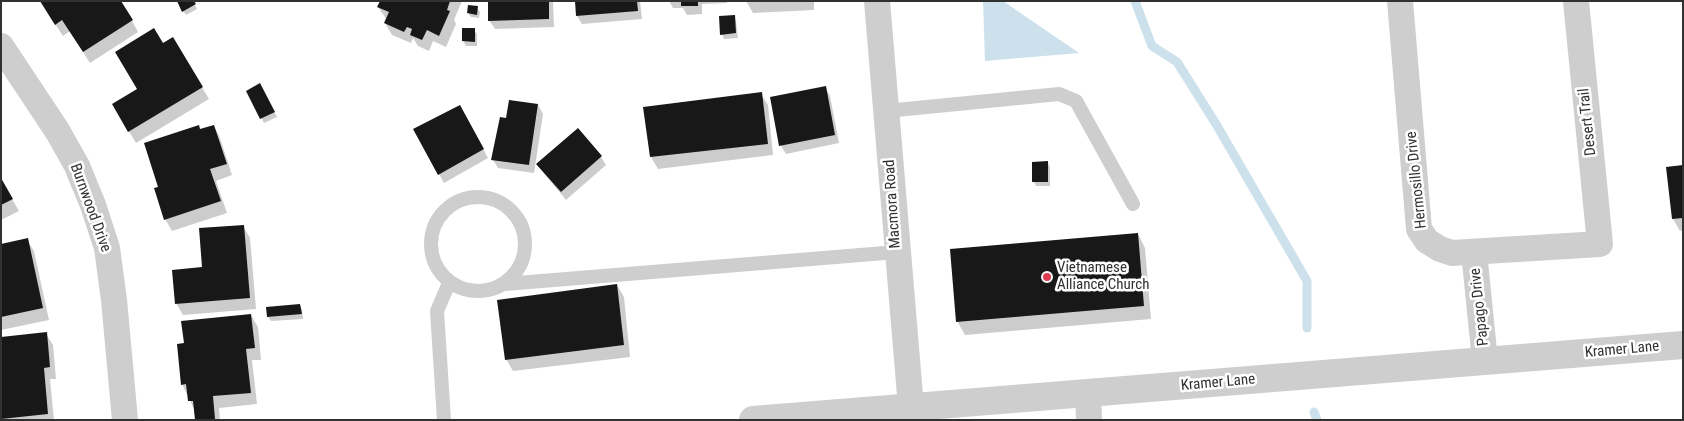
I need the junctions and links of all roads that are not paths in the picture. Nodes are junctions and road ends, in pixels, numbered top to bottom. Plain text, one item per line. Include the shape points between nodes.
1 (877, 1) edge
2 (1400, 1) edge
3 (1576, 1) edge
4 (1, 46) edge
5 (886, 111) junction
6 (1133, 204) dead end
7 (1600, 244) joint
8 (897, 252) junction
9 (1474, 252) junction
10 (449, 283) junction
11 (504, 284) junction
12 (1683, 345) edge
13 (1485, 361) junction
14 (1088, 393) junction
15 (911, 407) junction
16 (125, 420) edge
17 (444, 420) edge
18 (753, 420) edge
19 (1090, 420) edge

1 - 5 street, Macmora Road
2 - 9 street, Hermosillo Drive via 1419,229 1427,241 1440,249 1452,253
3 - 7 street, Desert Trail
4 - 16 street, Burnwood Drive via 77,166 107,248
5 - 6 lane via 1059,94 1076,102
5 - 8 street, Macmora Road
7 - 9 street, Hermosillo Drive
8 - 11 lane
8 - 15 street, Macmora Road
9 - 13 street, Papago Drive
10 - 11 lane via 471,292
10 - 11 lane via 438,271 432,256 431,240 435,225 456,202 472,197 503,203 523,227 524,258 516,273
10 - 17 lane via 437,311
12 - 13 street, Kramer Lane
13 - 14 street, Kramer Lane
14 - 15 street, Kramer Lane
14 - 19 street
15 - 18 street, Kramer Lane

